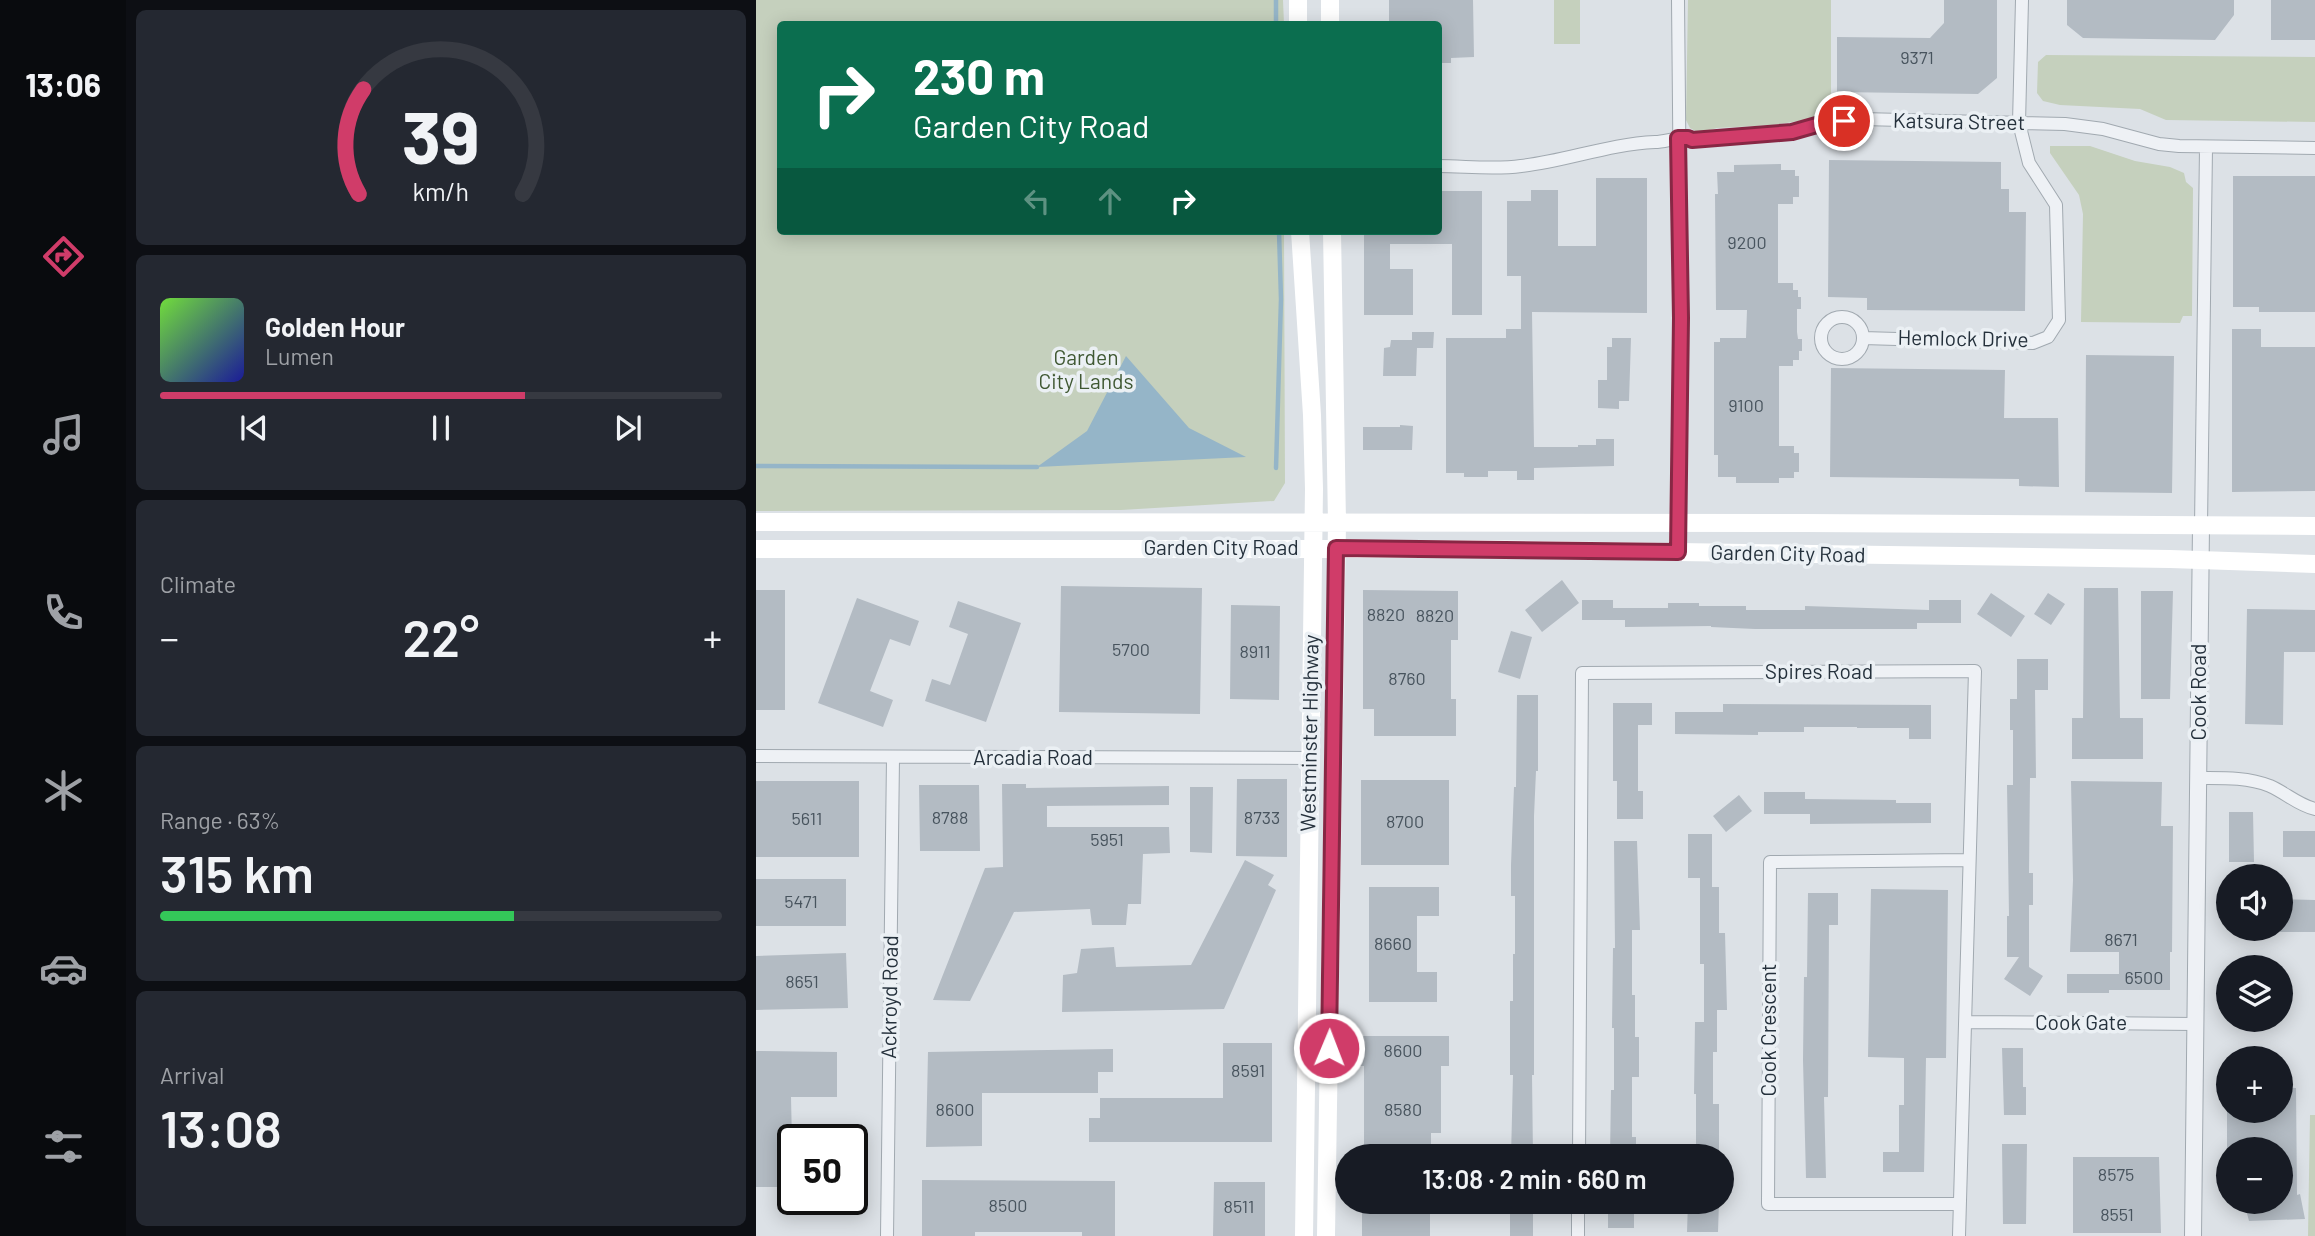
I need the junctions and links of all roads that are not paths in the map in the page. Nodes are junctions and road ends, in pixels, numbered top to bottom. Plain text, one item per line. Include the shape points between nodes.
1 (1298, 0) edge
2 (1330, 0) edge
3 (1678, 0) edge
4 (2022, 0) edge
5 (1298, 21) edge
6 (1330, 21) edge
7 (2019, 123) junction
8 (1678, 138) junction
9 (2206, 148) junction
10 (2315, 148) edge
11 (1442, 166) edge
12 (1300, 235) edge
13 (1332, 235) edge
14 (1863, 338) dead end
15 (756, 522) edge
16 (1313, 523) junction
17 (1337, 523) junction
18 (1679, 523) junction
19 (2201, 526) junction
20 (2315, 526) edge
21 (1313, 548) junction
22 (1336, 548) junction
23 (756, 549) edge
24 (1678, 552) junction
25 (2200, 560) junction
26 (2315, 564) edge
27 (756, 757) edge
28 (893, 758) junction
29 (1310, 758) junction
30 (2198, 778) junction
31 (2315, 809) edge
32 (1968, 860) junction
33 (1966, 1022) junction
34 (2195, 1024) junction
35 (1578, 1144) edge
36 (1959, 1204) junction
37 (1578, 1214) edge
38 (887, 1236) edge
39 (1304, 1236) edge
40 (1326, 1236) edge
41 (1578, 1236) edge
42 (1959, 1236) edge
43 (2193, 1236) edge

1 - 5 main road
2 - 6 main road
3 - 8 street
4 - 7 street, Hemlock Drive
7 - 8 street, Katsura Street via 1862,119 1792,132
7 - 9 street, Katsura Street via 2103,129 2159,144
7 - 14 street, Hemlock Drive via 2028,163 2056,205 2059,320 2048,337 2033,343
8 - 11 street, Katsura Street via 1519,167
8 - 18 street
9 - 10 street, Katsura Street
9 - 19 street, Cook Road
12 - 16 main road, Westminster Highway via 1312,415
13 - 17 main road, Westminster Highway
15 - 16 main road, Garden City Road
16 - 17 main road, Garden City Road
16 - 21 main road, Westminster Highway
17 - 18 main road, Garden City Road
17 - 22 main road, Westminster Highway
18 - 19 main road, Garden City Road
18 - 24 street
19 - 20 main road, Garden City Road
19 - 25 street, Cook Road
21 - 22 main road, Garden City Road
21 - 23 main road, Garden City Road
21 - 29 main road, Westminster Highway
22 - 24 main road, Garden City Road
22 - 40 main road, Westminster Highway
24 - 25 main road, Garden City Road
25 - 26 main road, Garden City Road
25 - 30 street, Cook Road
27 - 28 street, Arcadia Road
28 - 29 street, Arcadia Road
28 - 38 street, Ackroyd Road
29 - 39 main road, Westminster Highway
30 - 31 street via 2244,779
30 - 34 street, Cook Road
32 - 33 street, Spires Road
32 - 35 street, Spires Road via 1975,671 1582,673
32 - 36 street, Cook Crescent via 1770,862 1768,1204
33 - 34 street, Cook Gate
33 - 36 street, Spires Road
34 - 43 street, Cook Road
36 - 42 street, Spires Road
37 - 41 street

